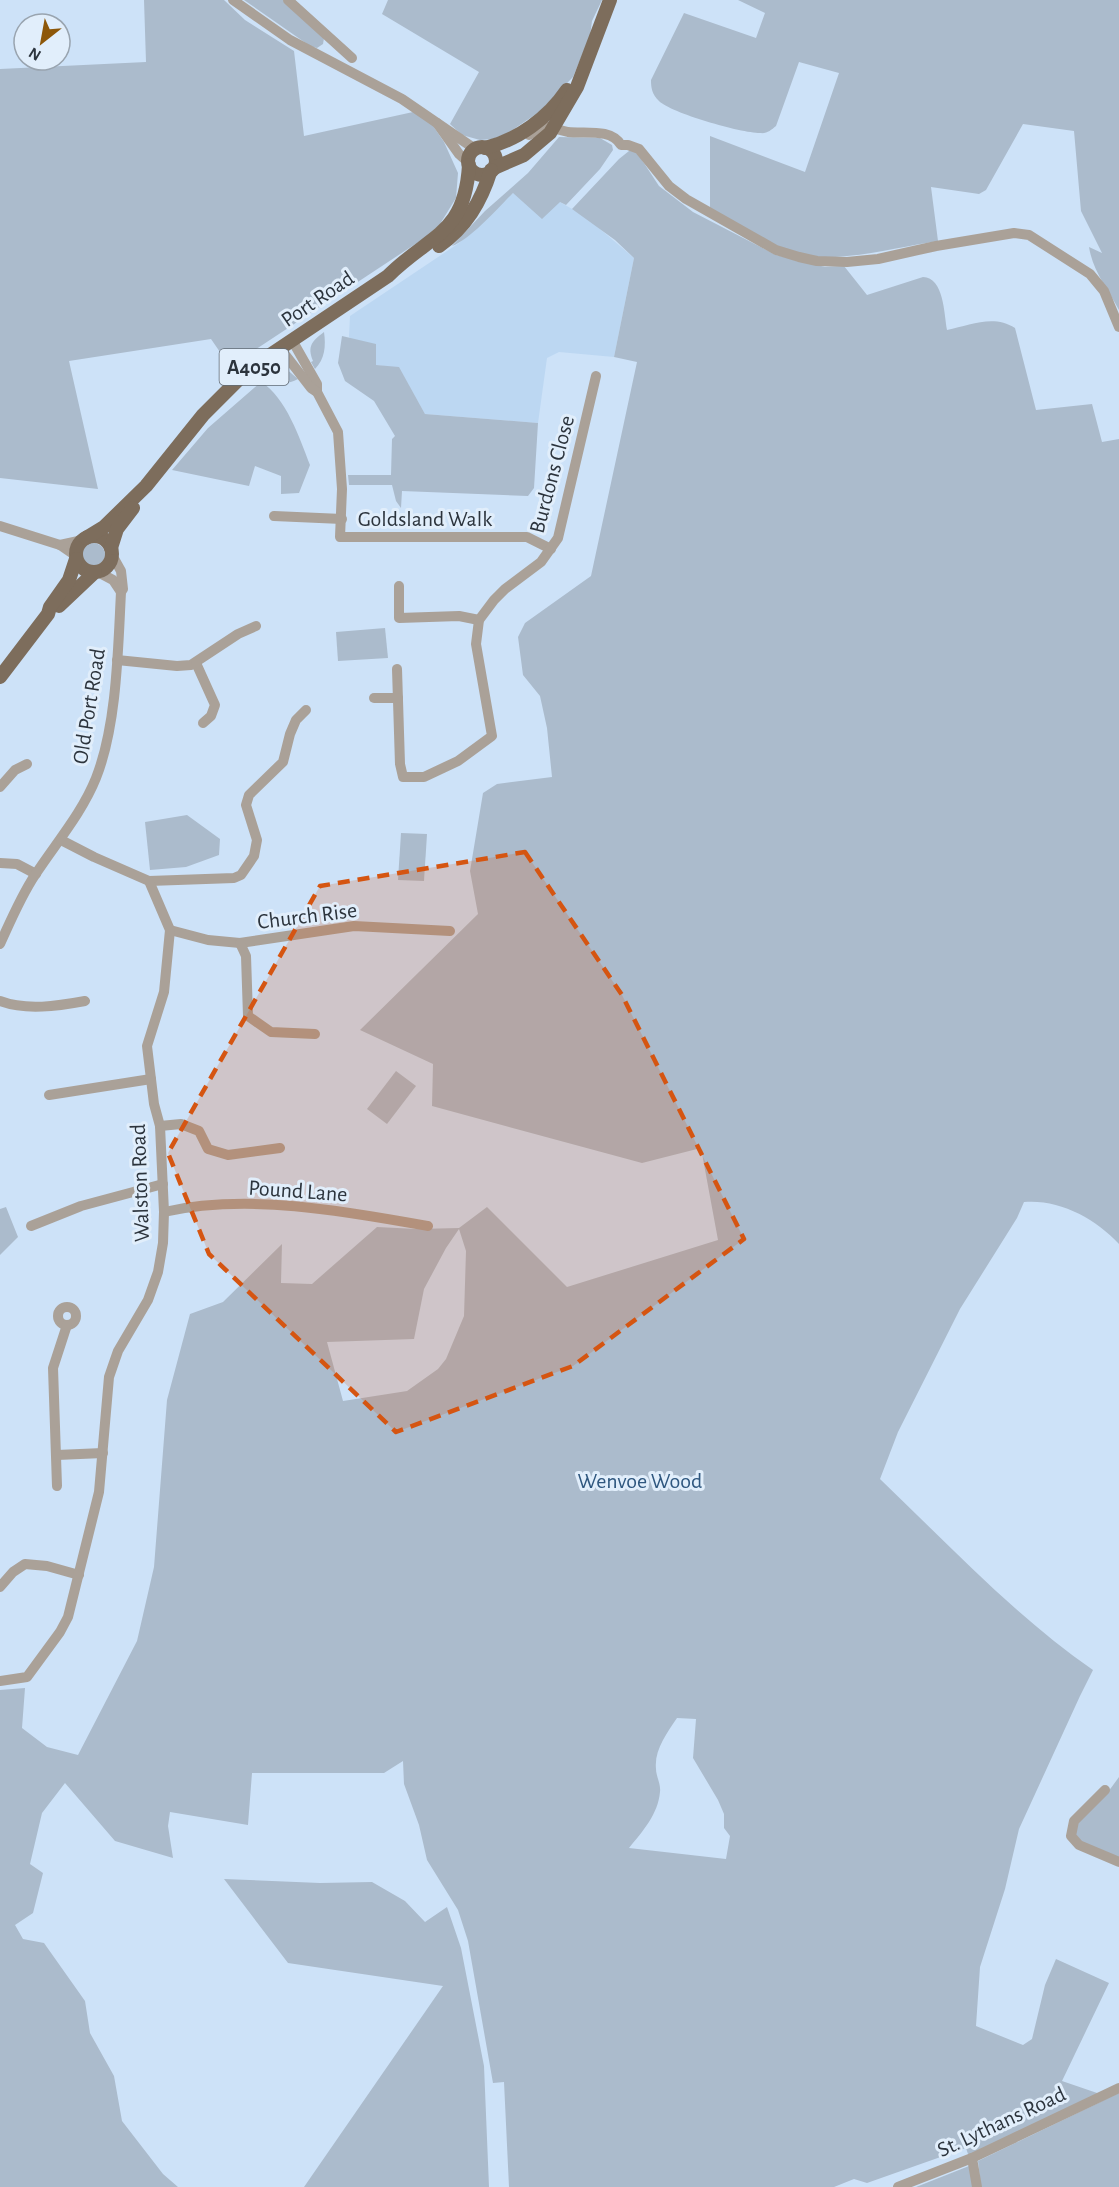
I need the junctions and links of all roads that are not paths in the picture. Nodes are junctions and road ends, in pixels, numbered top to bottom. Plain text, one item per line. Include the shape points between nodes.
1 (233, 0) edge
2 (288, 0) edge
3 (610, 0) edge
4 (331, 39) junction
5 (321, 58) junction
6 (352, 58) dead end
7 (581, 72) junction
8 (437, 123) junction
9 (553, 128) junction
10 (519, 134) junction
11 (480, 148) junction
12 (469, 164) junction
13 (493, 169) junction
14 (388, 276) junction
15 (1119, 327) edge
16 (286, 344) junction
17 (596, 376) dead end
18 (146, 486) junction
19 (274, 516) dead end
20 (342, 519) junction
21 (0, 526) edge
22 (85, 539) junction
23 (60, 545) junction
24 (551, 549) junction
25 (112, 551) junction
26 (76, 558) junction
27 (96, 572) junction
28 (399, 586) dead end
29 (121, 592) junction
30 (48, 614) junction
31 (479, 620) junction
32 (256, 626) dead end
33 (117, 660) junction
34 (196, 663) junction
35 (398, 669) dead end
36 (0, 677) edge
37 (374, 698) dead end
38 (398, 698) junction
39 (306, 710) dead end
40 (203, 723) dead end
41 (27, 764) dead end
42 (0, 787) edge
43 (61, 840) junction
44 (0, 863) edge
45 (36, 874) junction
46 (149, 881) junction
47 (170, 930) junction
48 (450, 931) dead end
49 (240, 943) junction
50 (0, 944) edge
51 (0, 1001) edge
52 (85, 1001) dead end
53 (315, 1034) dead end
54 (151, 1079) junction
55 (49, 1095) dead end
56 (159, 1126) junction
57 (280, 1148) dead end
58 (163, 1184) junction
59 (164, 1212) junction
60 (31, 1226) dead end
61 (428, 1226) dead end
62 (67, 1325) dead end
63 (103, 1453) junction
64 (57, 1455) junction
65 (57, 1486) dead end
66 (79, 1575) junction
67 (0, 1587) edge
68 (0, 1681) edge
69 (1105, 1790) dead end
70 (1119, 1862) edge
71 (1119, 2088) edge
72 (972, 2158) junction
73 (898, 2187) edge
74 (977, 2187) edge

1 - 5 street via 273,30
2 - 4 street
3 - 7 main road
4 - 5 street
4 - 6 street
5 - 8 street via 416,107
7 - 9 main road via 577,87
7 - 10 main road via 547,114
8 - 11 street
8 - 12 street
9 - 10 street via 544,126 529,135
9 - 13 main road via 518,159
9 - 15 street via 606,134 621,145 639,149 669,186 686,199 776,250 799,257 847,262 1014,233 1029,235 1090,274 1104,291
10 - 11 main road
11 - 12 main road via 469,155
11 - 13 main road via 494,154
12 - 13 main road via 480,174
12 - 14 main road, Port Road / A4050 via 463,202 452,223
13 - 14 main road, Port Road / A4050 via 480,201 461,227 404,270
14 - 16 main road, Port Road / A4050
16 - 18 main road, Port Road / A4050 via 238,380 203,414
16 - 20 street, Goldsland Walk via 338,432
17 - 24 street, Burdons Close via 558,538
18 - 22 main road, Port Road / A4050
18 - 25 main road, Port Road / A4050 via 117,529
19 - 20 street
20 - 24 street, Goldsland Walk via 340,537 527,537
21 - 23 street
22 - 23 street
22 - 25 main road via 99,537
22 - 26 main road, Port Road / A4050 via 77,546
23 - 26 street
24 - 31 street, Burdons Close via 541,562 500,594
25 - 27 main road, Port Road / A4050 via 108,565
25 - 29 street, Old Port Road via 121,571
26 - 27 main road via 83,569
26 - 30 main road, Port Road / A4050 via 69,580
27 - 29 street via 113,580
27 - 30 main road, Port Road / A4050
28 - 31 street via 399,618 459,616
29 - 33 street, Old Port Road
30 - 36 main road, Port Road / A4050
31 - 38 street via 476,644 492,736 458,761 424,777 403,777
32 - 34 street
33 - 34 street via 177,666
33 - 43 street, Old Port Road via 102,760 90,791
34 - 40 street via 215,705
35 - 38 street
37 - 38 street
39 - 46 street via 296,720 283,762 249,795 246,804 257,840 254,856 241,875
41 - 42 street via 15,770
43 - 45 street, Old Port Road
43 - 46 street
44 - 45 street via 17,864
45 - 50 street, Old Port Road
46 - 47 street, Walston Road
47 - 49 street, Church Rise
47 - 54 street, Walston Road via 164,992 147,1046
48 - 49 street, Church Rise via 354,926
49 - 53 street via 246,956 248,1016 271,1032
51 - 52 street via 25,1006
54 - 55 street
54 - 56 street, Walston Road
56 - 57 street via 181,1124 199,1131 208,1149 228,1155
56 - 58 street, Walston Road
58 - 59 street, Walston Road
58 - 60 street via 81,1206
59 - 61 street, Pound Lane via 194,1206 278,1206
59 - 63 street, Walston Road via 158,1272 148,1300 108,1377
62 - 64 street via 53,1368
63 - 64 street
63 - 66 street, Walston Road via 99,1492
64 - 65 street
66 - 67 street via 25,1564
66 - 68 street, Walston Road via 65,1623 29,1675
69 - 70 street via 1074,1821 1071,1836 1079,1845
71 - 72 street, St. Lythans Road
72 - 73 street, St. Lythans Road
72 - 74 street

